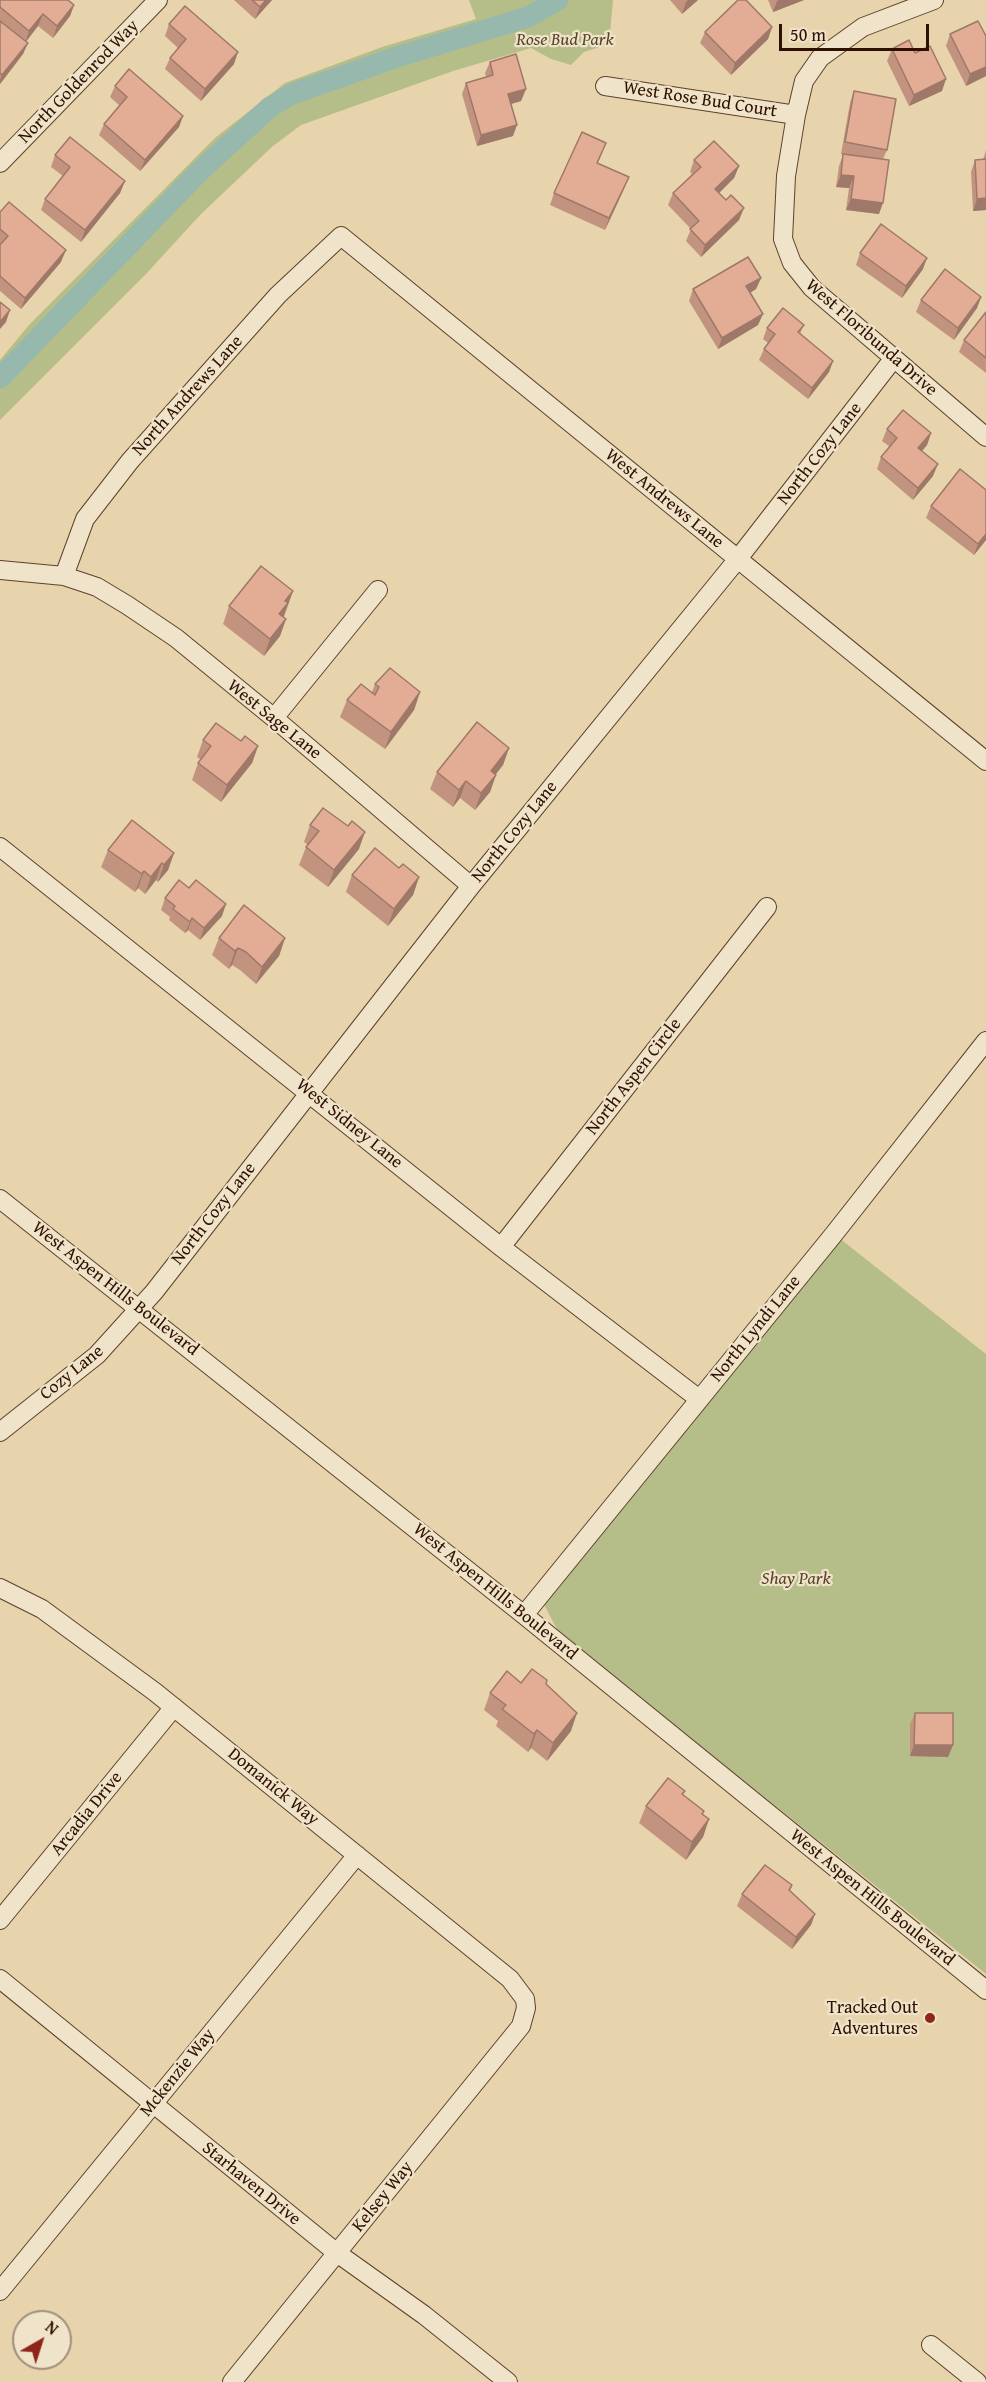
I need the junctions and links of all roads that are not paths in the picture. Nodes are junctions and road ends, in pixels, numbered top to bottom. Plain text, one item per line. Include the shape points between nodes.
1 (158, 0) edge
2 (934, 0) edge
3 (605, 86) dead end
4 (796, 115) junction
5 (0, 163) edge
6 (341, 236) joint
7 (894, 358) junction
8 (986, 437) edge
9 (737, 560) junction
10 (0, 570) edge
11 (64, 576) junction
12 (378, 590) dead end
13 (274, 718) junction
14 (986, 761) edge
15 (0, 848) edge
16 (471, 886) junction
17 (767, 907) dead end
18 (986, 1041) edge
19 (309, 1091) junction
20 (0, 1198) edge
21 (501, 1247) junction
22 (140, 1309) junction
23 (699, 1399) junction
24 (0, 1432) edge
25 (0, 1588) edge
26 (524, 1615) junction
27 (174, 1707) junction
28 (357, 1855) junction
29 (0, 1920) edge
30 (0, 1979) edge
31 (986, 1990) edge
32 (526, 2008) joint
33 (153, 2104) junction
34 (337, 2253) junction
35 (0, 2291) edge
36 (932, 2345) dead end
37 (232, 2382) edge
38 (508, 2382) edge
39 (977, 2382) edge

1 - 5 street, North Goldenrod Way
2 - 4 street, West Floribunda Drive via 863,27 820,58 804,81
3 - 4 street, West Rose Bud Court
4 - 7 street, West Floribunda Drive via 786,176 783,239 787,253 812,288
6 - 9 street, West Andrews Lane
6 - 11 street, North Andrews Lane via 279,295 117,477 85,519
7 - 8 street, West Floribunda Drive
7 - 9 street, North Cozy Lane
9 - 14 street, West Andrews Lane
9 - 16 street, North Cozy Lane
10 - 11 street, West Sage Lane
11 - 13 street, West Sage Lane via 97,587 127,604
12 - 13 street
13 - 16 street, West Sage Lane
15 - 19 street, West Sidney Lane
16 - 19 street, North Cozy Lane
17 - 21 street, North Aspen Circle
18 - 23 street, North Lyndi Lane
19 - 21 street, West Sidney Lane
19 - 22 street, North Cozy Lane
20 - 22 street, West Aspen Hills Boulevard
21 - 23 street, West Sidney Lane
22 - 24 street, Cozy Lane via 97,1355
22 - 26 street, West Aspen Hills Boulevard
23 - 26 street, North Lyndi Lane
25 - 27 street, Domanick Way via 59,1620
26 - 31 street, West Aspen Hills Boulevard
27 - 28 street, Domanick Way
27 - 29 street, Arcadia Drive
28 - 32 street, Domanick Way via 510,1979 521,1991
28 - 33 street, Mckenzie Way
30 - 33 street, Starhaven Drive
32 - 34 street, Kelsey Way via 521,2026
33 - 34 street, Starhaven Drive
33 - 35 street, Mckenzie Way
34 - 37 street, Kelsey Way
34 - 38 street, Starhaven Drive
36 - 39 street

